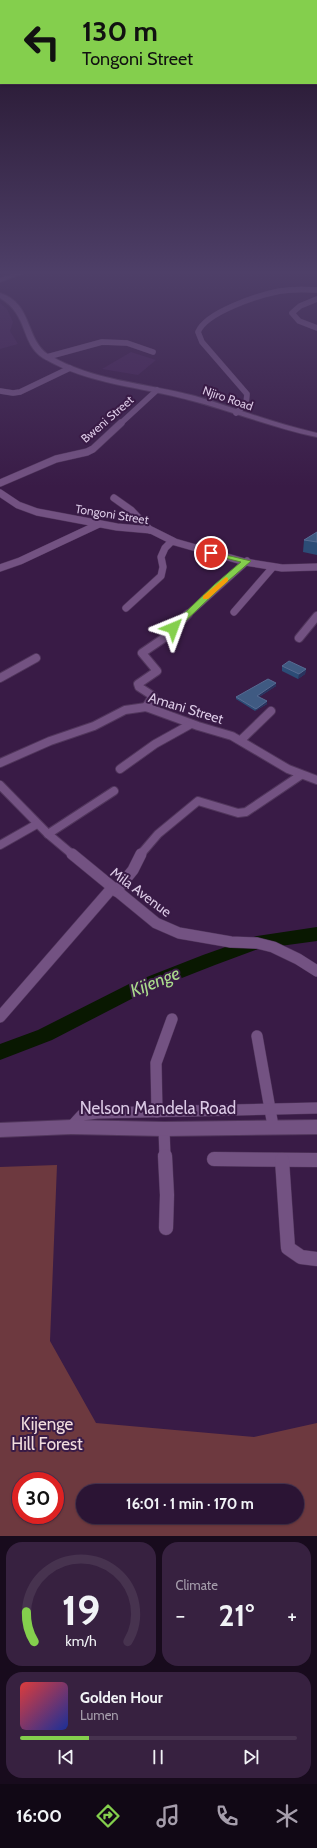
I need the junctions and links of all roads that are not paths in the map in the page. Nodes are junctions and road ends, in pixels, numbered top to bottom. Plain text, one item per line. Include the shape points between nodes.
1 (34, 344) edge
2 (96, 344) edge
3 (129, 344) edge
4 (203, 344) edge
5 (153, 352) dead end
6 (47, 357) junction
7 (70, 368) junction
8 (157, 390) junction
9 (0, 391) edge
10 (236, 413) junction
11 (317, 435) edge
12 (0, 483) edge
13 (0, 494) edge
14 (114, 498) dead end
15 (7, 500) junction
16 (0, 503) edge
17 (103, 524) junction
18 (150, 530) junction
19 (172, 541) junction
20 (247, 561) junction
21 (317, 566) edge
22 (273, 567) junction
23 (0, 568) edge
24 (303, 568) junction
25 (317, 575) edge
26 (126, 608) dead end
27 (234, 612) dead end
28 (317, 616) edge
29 (299, 638) dead end
30 (36, 658) dead end
31 (0, 678) edge
32 (146, 707) junction
33 (271, 711) dead end
34 (191, 724) junction
35 (241, 740) junction
36 (0, 763) edge
37 (120, 769) dead end
38 (301, 775) junction
39 (317, 780) edge
40 (0, 785) edge
41 (114, 791) dead end
42 (37, 824) junction
43 (48, 834) junction
44 (0, 845) edge
45 (114, 889) junction
46 (317, 971) edge
47 (0, 1017) edge
48 (172, 1019) dead end
49 (257, 1036) dead end
50 (317, 1108) edge
51 (271, 1110) junction
52 (157, 1112) junction
53 (273, 1126) junction
54 (71, 1127) junction
55 (317, 1127) edge
56 (164, 1129) junction
57 (0, 1130) edge
58 (214, 1159) dead end
59 (282, 1160) junction
60 (317, 1160) edge
61 (166, 1228) dead end
62 (317, 1259) edge

1 - 6 street, Njiro Road
2 - 6 street
3 - 5 street
4 - 10 street via 246,394 246,404
6 - 7 street, Njiro Road
7 - 8 street, Njiro Road
7 - 9 street via 20,392
8 - 10 street, Njiro Road via 192,398
8 - 12 street, Bweni Street via 94,449 56,459
10 - 11 street, Njiro Road via 273,426
13 - 15 street, Tongoni Street
14 - 18 street via 131,510
15 - 16 street
15 - 17 street, Tongoni Street via 40,514
17 - 18 street, Tongoni Street
17 - 23 street via 93,526
18 - 19 street, Tongoni Street
19 - 20 street, Tongoni Street
19 - 26 street via 159,559 163,571 161,576
20 - 22 street, Tongoni Street
20 - 32 street via 203,599 167,636 142,653 157,671 138,684 153,696
21 - 24 street, Tongoni Street
22 - 24 street, Tongoni Street
22 - 27 street
24 - 25 street
28 - 29 street
30 - 31 street
32 - 34 street, Amani Street
32 - 36 street, Amani Street via 125,710 94,726 58,737
33 - 35 street
34 - 35 street, Amani Street
34 - 37 street via 155,744
35 - 38 street, Amani Street via 257,752
38 - 39 street, Amani Street
38 - 45 street via 246,812 238,813 198,801 194,803 158,834 140,856 133,870
40 - 42 street, Mila Avenue
41 - 43 street
42 - 43 street, Mila Avenue
42 - 44 street
43 - 45 street, Mila Avenue
45 - 46 street, Mila Avenue via 167,929 231,942 257,943 273,947
45 - 47 street via 79,923
48 - 52 street via 156,1063
49 - 51 street
50 - 51 street
51 - 52 street
51 - 53 street
52 - 54 street via 97,1112 82,1115
53 - 55 street, Nelson Mandela Road
53 - 56 street, Nelson Mandela Road
54 - 56 street, Nelson Mandela Road
54 - 57 street, Nelson Mandela Road
56 - 61 street
58 - 59 street
59 - 60 street
59 - 62 street via 288,1248 301,1257

